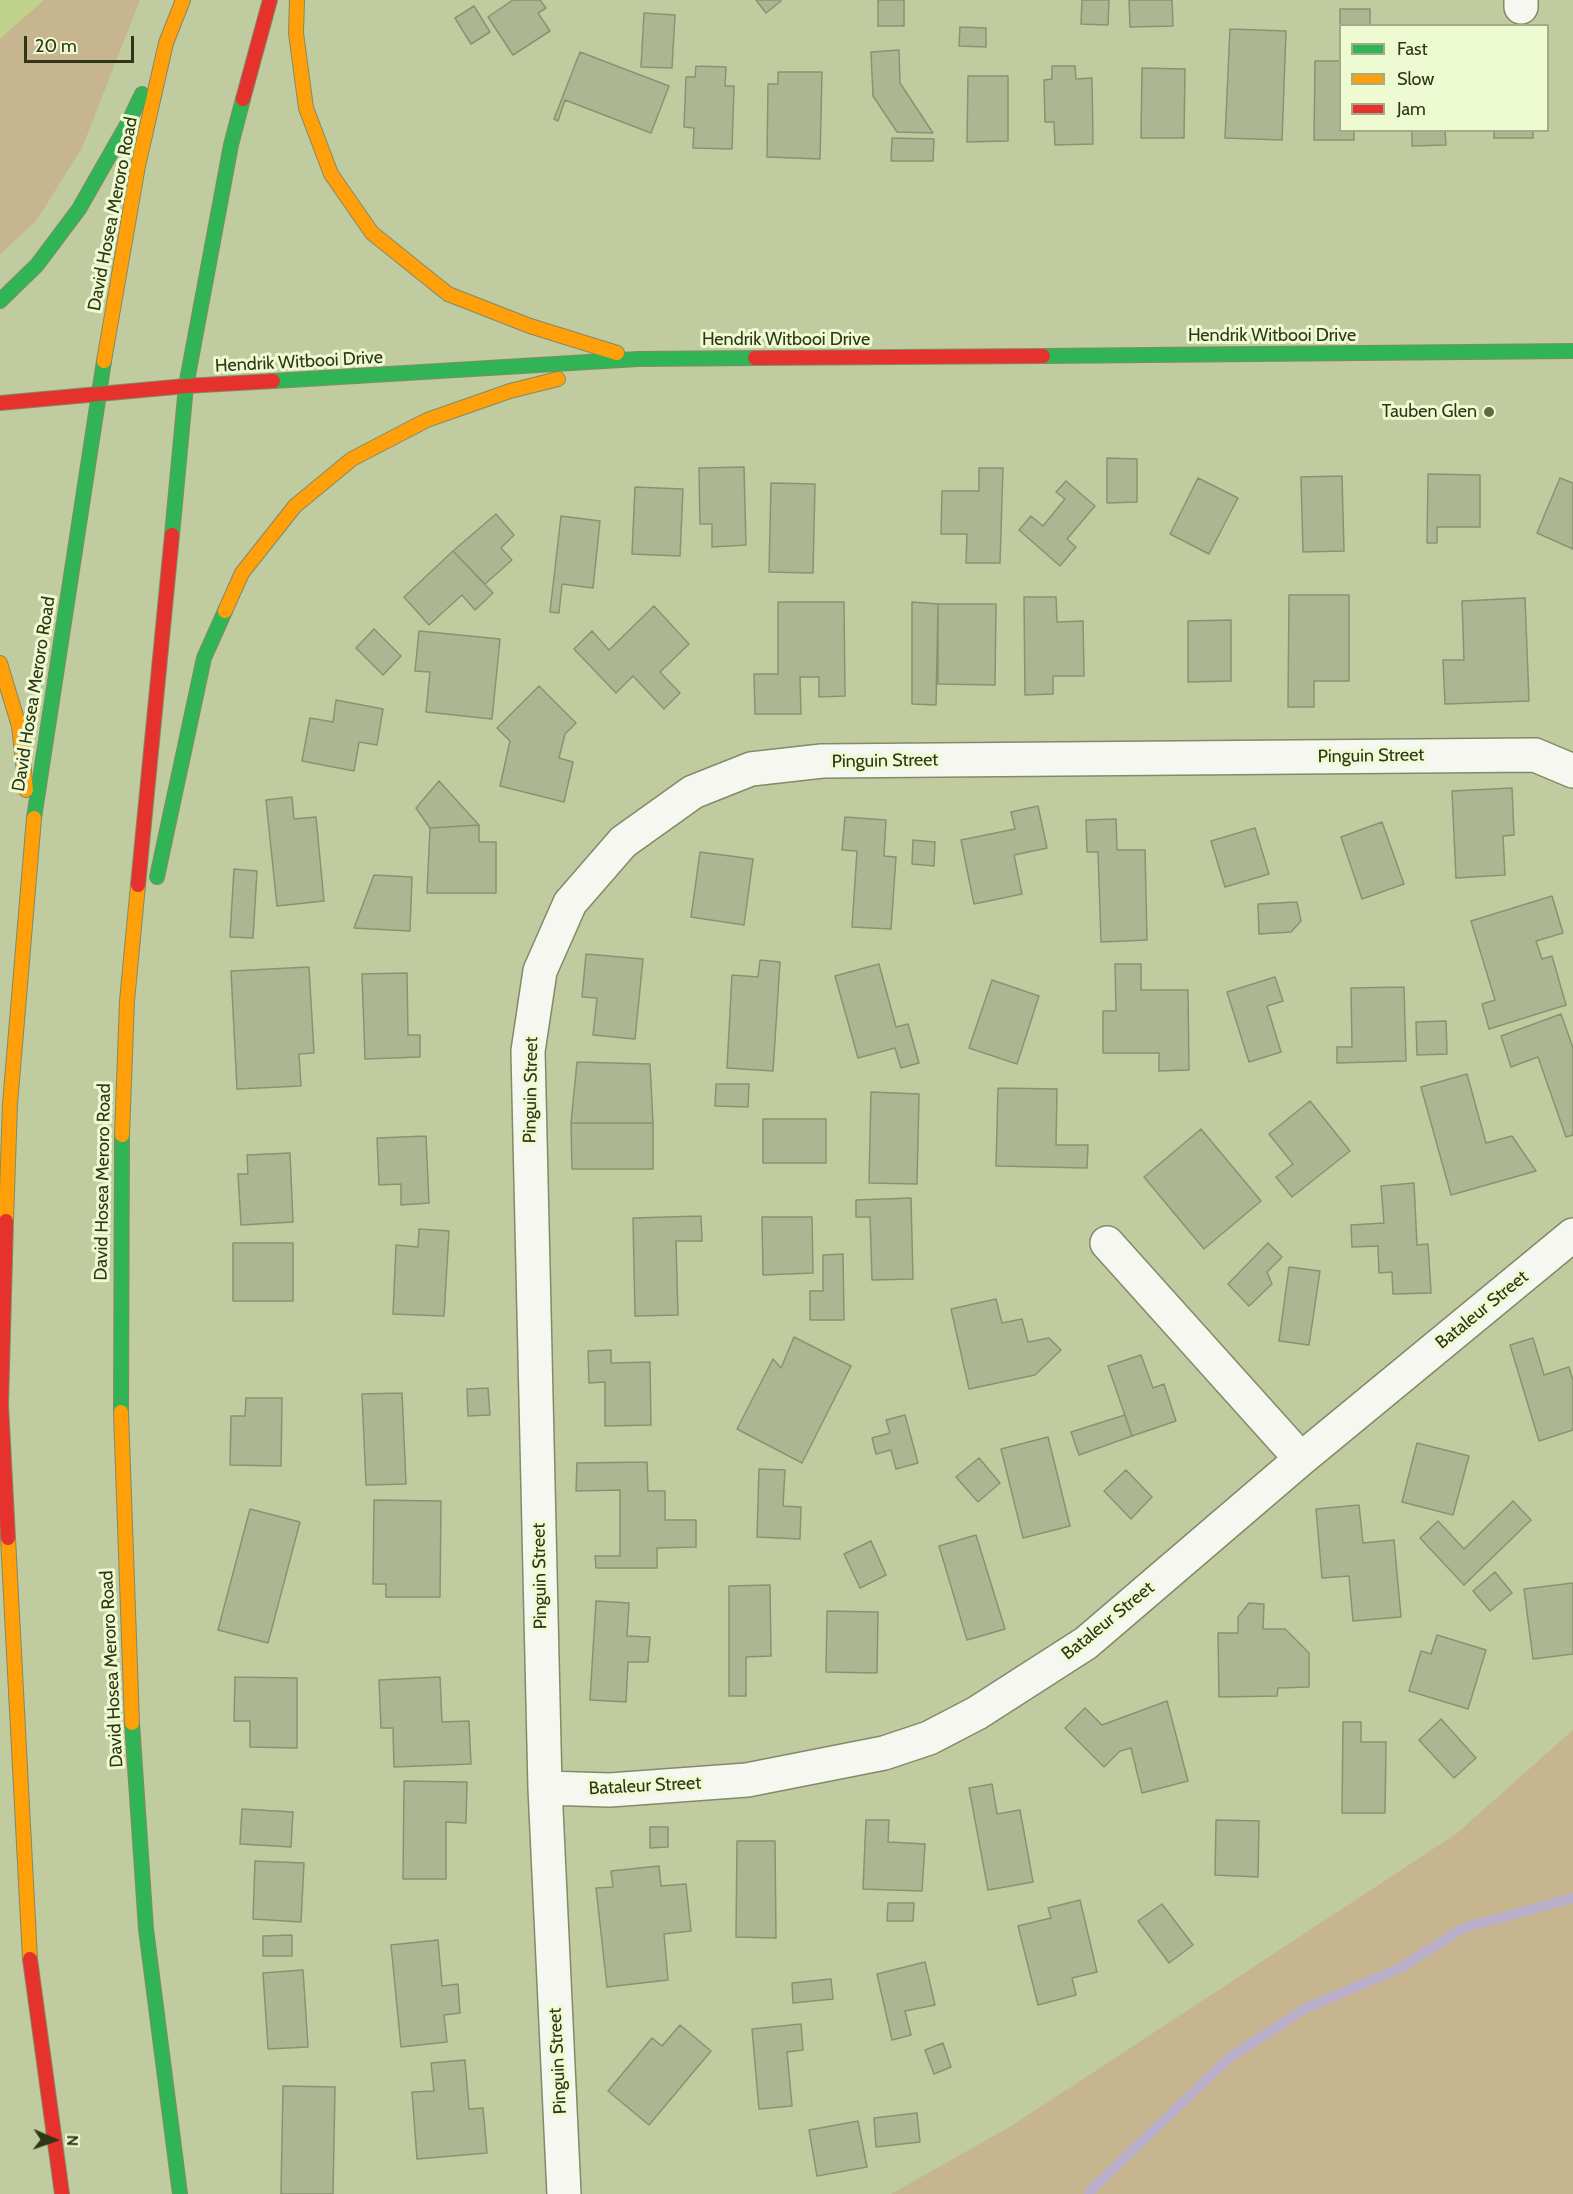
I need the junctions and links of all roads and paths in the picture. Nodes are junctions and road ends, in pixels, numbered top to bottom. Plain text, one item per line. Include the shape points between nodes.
1 (183, 0) edge
2 (270, 0) edge
3 (297, 0) edge
4 (166, 43) junction
5 (0, 302) edge
6 (1573, 351) edge
7 (638, 359) junction
8 (186, 386) junction
9 (98, 393) junction
10 (0, 403) edge
11 (0, 663) edge
12 (1573, 771) edge
13 (31, 837) junction
14 (154, 892) dead end
15 (148, 914) dead end
16 (127, 1001) junction
17 (1573, 1235) edge
18 (1107, 1243) dead end
19 (1301, 1459) junction
20 (544, 1788) junction
21 (62, 2194) edge
22 (180, 2194) edge
23 (564, 2194) edge

1 - 4 main road, David Hosea Meroro Road
2 - 8 main road, David Hosea Meroro Road via 231,145
3 - 7 main road via 296,33 306,108 331,174 372,232 448,294 530,326
4 - 5 main road via 128,123 79,209 37,265
4 - 9 main road, David Hosea Meroro Road via 138,166
6 - 7 main road, Hendrik Witbooi Drive
7 - 8 main road, Hendrik Witbooi Drive
7 - 14 main road via 510,391 428,420 352,459 295,507 242,573 204,658
8 - 9 main road, Hendrik Witbooi Drive
8 - 16 main road, David Hosea Meroro Road
9 - 10 main road, Hendrik Witbooi Drive
9 - 13 main road, David Hosea Meroro Road
11 - 13 main road via 19,726
12 - 20 street, Pinguin Street via 1535,755 822,761 751,769 693,792 623,842 570,903 540,971 528,1051
13 - 21 main road, David Hosea Meroro Road via 10,1104 1,1405 30,1956
15 - 16 main road
16 - 22 main road, David Hosea Meroro Road via 120,1275 129,1680 146,1929
17 - 19 street, Bataleur Street
18 - 19 street
19 - 20 street, Bataleur Street via 1086,1643 977,1713 929,1738 884,1753 747,1780 610,1790
20 - 23 street, Pinguin Street

